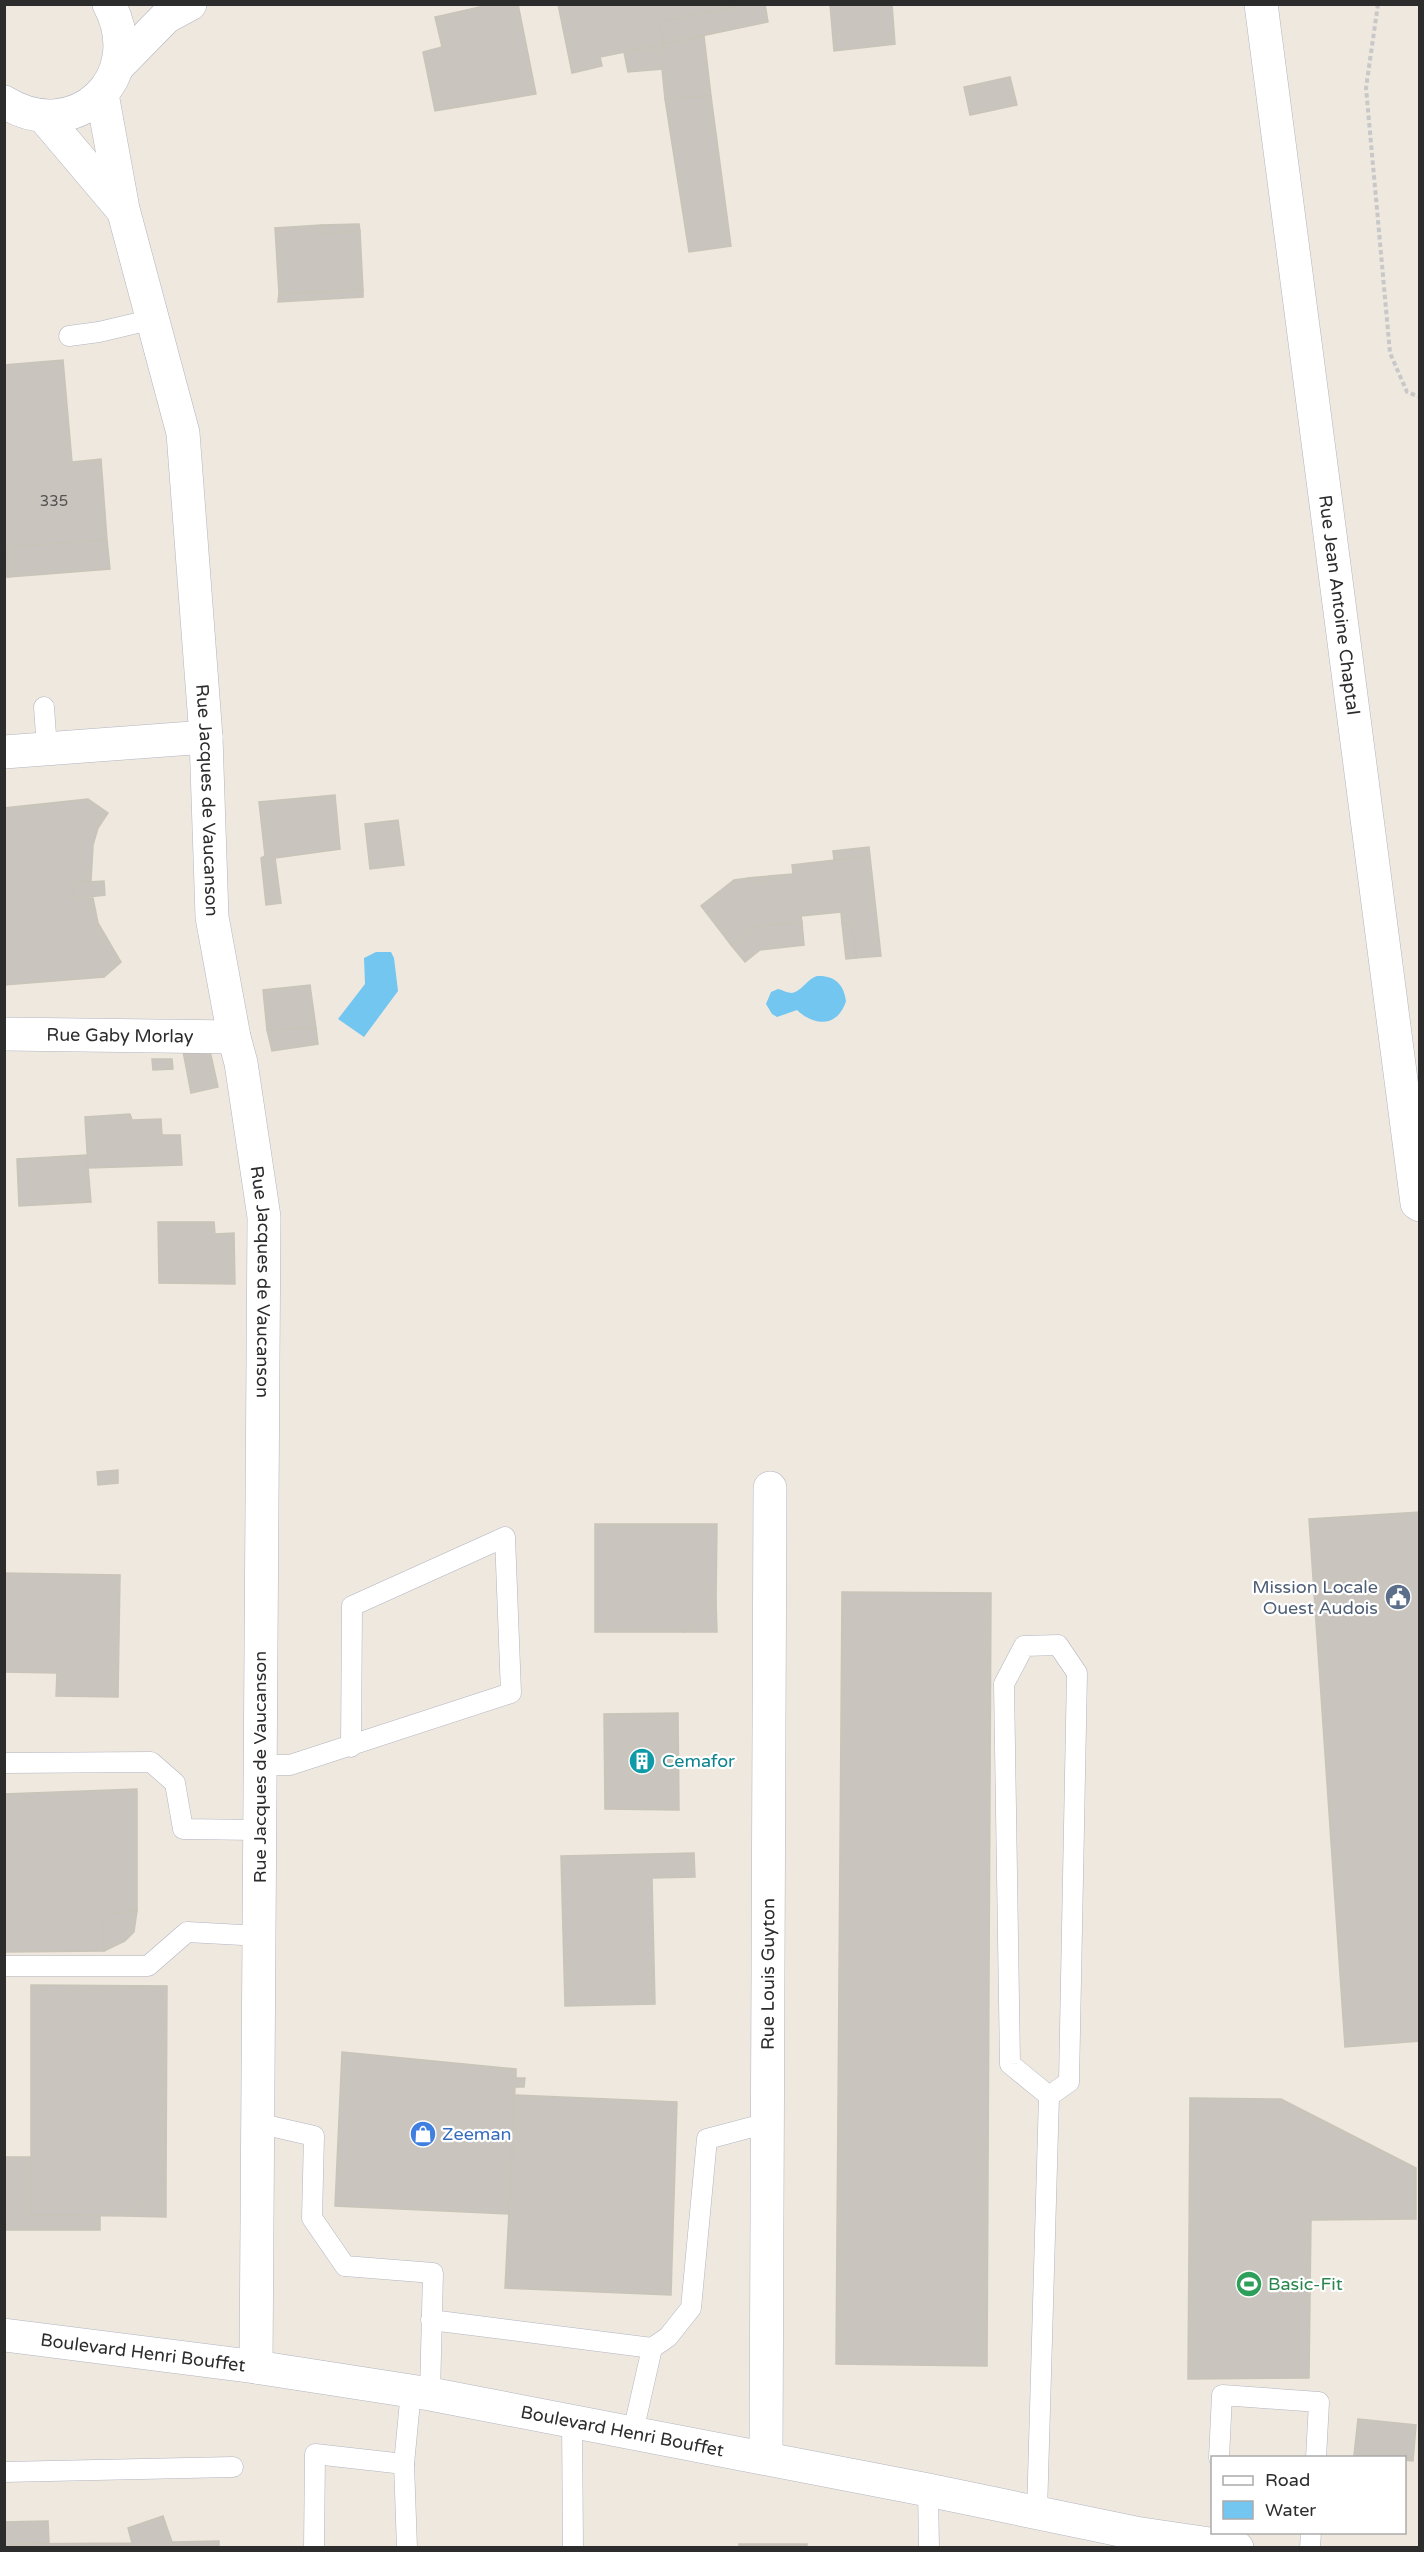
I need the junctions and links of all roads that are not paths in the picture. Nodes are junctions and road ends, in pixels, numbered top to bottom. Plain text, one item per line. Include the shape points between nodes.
1 (109, 4) edge
2 (190, 4) edge
3 (1262, 4) edge
4 (118, 66) junction
5 (102, 94) junction
6 (4, 102) edge
7 (44, 117) junction
8 (123, 209) junction
9 (154, 319) junction
10 (69, 336) dead end
11 (44, 707) dead end
12 (206, 738) junction
13 (47, 749) junction
14 (4, 752) edge
15 (4, 1035) edge
16 (234, 1037) junction
17 (1419, 1205) edge
18 (770, 1488) dead end
19 (351, 1747) junction
20 (4, 1763) edge
21 (261, 1765) junction
22 (260, 1830) junction
23 (259, 1936) junction
24 (4, 1966) edge
25 (1049, 2096) junction
26 (258, 2123) junction
27 (767, 2123) junction
28 (431, 2320) junction
29 (4, 2334) edge
30 (652, 2348) junction
31 (256, 2367) junction
32 (420, 2392) junction
33 (572, 2421) junction
34 (633, 2432) junction
35 (1219, 2456) edge
36 (1316, 2456) edge
37 (766, 2458) junction
38 (404, 2464) junction
39 (233, 2468) dead end
40 (4, 2472) edge
41 (928, 2490) junction
42 (1037, 2513) junction
43 (1134, 2540) edge
44 (1223, 2542) edge
45 (314, 2547) edge
46 (407, 2547) edge
47 (573, 2547) edge
48 (928, 2547) edge

1 - 4 street via 120,33
2 - 4 street via 166,17
3 - 17 street, Rue Jean Antoine Chaptal
4 - 5 street
5 - 7 street via 85,108
5 - 8 street, Rue Jacques de Vaucanson
6 - 7 street via 21,112
7 - 8 street, Rue Jacques de Vaucanson
8 - 9 street, Rue Jacques de Vaucanson
9 - 10 lane
9 - 12 street, Rue Jacques de Vaucanson via 183,433
11 - 13 lane
12 - 13 street
12 - 16 street, Rue Jacques de Vaucanson via 212,917
13 - 14 street
15 - 16 street, Rue Gaby Morlay
16 - 21 street, Rue Jacques de Vaucanson via 264,1217
18 - 27 street, Rue Louis Guyton
19 - 19 lane via 511,1693 505,1537 352,1606
19 - 21 lane via 290,1765
20 - 22 lane via 151,1762 175,1783 183,1829
21 - 22 street, Rue Jacques de Vaucanson
22 - 23 street, Rue Jacques de Vaucanson
23 - 24 lane via 187,1932 148,1966
23 - 26 street, Rue Jacques de Vaucanson
25 - 25 lane via 1069,2082 1077,1673 1058,1645 1024,1646 1004,1684 1011,2064
25 - 42 lane
26 - 28 lane via 314,2136 312,2217 345,2266 433,2273
26 - 31 street, Rue Jacques de Vaucanson
27 - 30 lane via 707,2139 691,2308 668,2337
27 - 37 street, Rue Louis Guyton
28 - 30 lane
28 - 32 lane
29 - 31 street, Boulevard Henri Bouffet
30 - 34 lane
31 - 32 street, Boulevard Henri Bouffet
32 - 33 street, Boulevard Henri Bouffet
32 - 38 lane
33 - 34 street, Boulevard Henri Bouffet
33 - 47 lane
34 - 37 street, Boulevard Henri Bouffet
35 - 36 lane via 1222,2395 1319,2402
37 - 41 street, Boulevard Henri Bouffet
38 - 45 lane via 315,2454
38 - 46 lane
39 - 40 lane
41 - 42 street, Boulevard Henri Bouffet
41 - 48 lane
42 - 43 street, Boulevard Henri Bouffet
43 - 44 street, Boulevard Henri Bouffet

